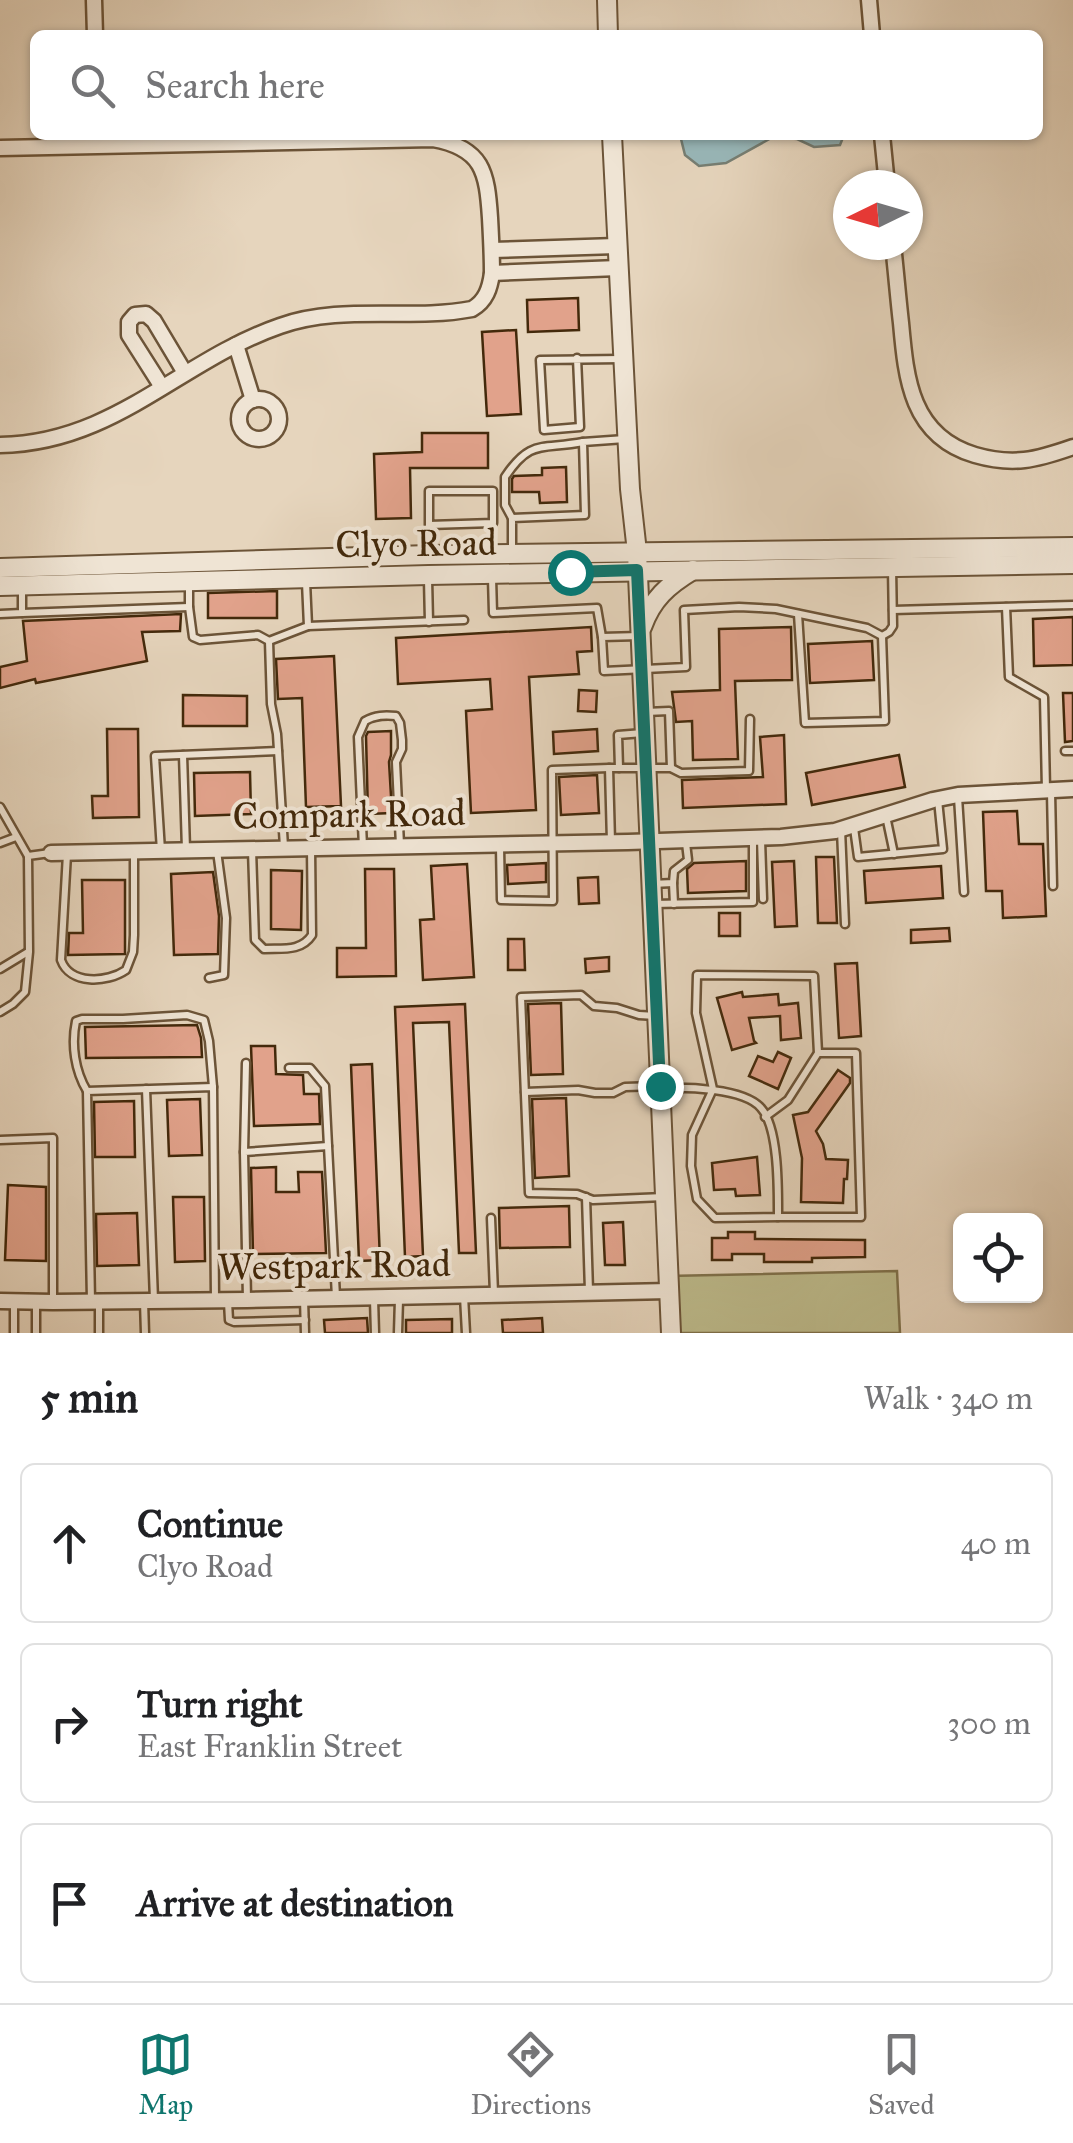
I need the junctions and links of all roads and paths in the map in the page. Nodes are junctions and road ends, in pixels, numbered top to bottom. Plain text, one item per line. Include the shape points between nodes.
1 (94, 0) edge
2 (607, 0) edge
3 (868, 0) edge
4 (95, 30) edge
5 (608, 30) edge
6 (871, 30) edge
7 (97, 140) edge
8 (442, 140) edge
9 (612, 140) edge
10 (882, 140) edge
11 (0, 148) edge
12 (886, 170) edge
13 (616, 246) junction
14 (492, 250) junction
15 (895, 260) edge
16 (618, 268) junction
17 (492, 273) junction
18 (236, 344) junction
19 (577, 358) junction
20 (623, 360) junction
21 (185, 372) junction
22 (162, 387) junction
23 (253, 400) dead end
24 (628, 439) junction
25 (583, 442) junction
26 (0, 445) edge
27 (1073, 447) edge
28 (512, 518) junction
29 (430, 525) junction
30 (1073, 546) edge
31 (512, 553) junction
32 (429, 555) junction
33 (189, 560) junction
34 (637, 561) junction
35 (1073, 564) edge
36 (892, 567) junction
37 (0, 568) edge
38 (694, 570) junction
39 (428, 574) junction
40 (491, 574) junction
41 (22, 576) junction
42 (306, 578) junction
43 (188, 581) junction
44 (0, 586) edge
45 (189, 606) junction
46 (1073, 606) edge
47 (1006, 608) junction
48 (893, 610) junction
49 (0, 614) edge
50 (22, 614) junction
51 (798, 614) junction
52 (464, 620) dead end
53 (429, 622) junction
54 (308, 626) junction
55 (640, 634) junction
56 (882, 636) junction
57 (602, 637) junction
58 (269, 642) junction
59 (641, 670) junction
60 (643, 712) junction
61 (750, 719) dead end
62 (644, 733) junction
63 (278, 751) junction
64 (183, 754) junction
65 (609, 768) junction
66 (619, 768) junction
67 (646, 768) junction
68 (671, 768) junction
69 (1073, 789) edge
70 (1048, 790) junction
71 (958, 795) junction
72 (938, 799) junction
73 (0, 807) edge
74 (886, 816) junction
75 (848, 828) junction
76 (16, 837) junction
77 (757, 838) junction
78 (686, 840) junction
79 (610, 842) junction
80 (649, 842) junction
81 (554, 843) junction
82 (0, 844) edge
83 (500, 844) junction
84 (364, 846) junction
85 (400, 846) junction
86 (284, 848) junction
87 (311, 848) junction
88 (217, 849) junction
89 (252, 849) junction
90 (186, 850) junction
91 (134, 851) junction
92 (161, 851) junction
93 (59, 853) junction
94 (894, 854) junction
95 (28, 856) junction
96 (673, 883) junction
97 (651, 884) junction
98 (1053, 886) dead end
99 (964, 892) dead end
100 (763, 899) dead end
101 (652, 904) junction
102 (674, 904) junction
103 (844, 924) dead end
104 (29, 952) junction
105 (0, 969) edge
106 (209, 978) dead end
107 (0, 1012) edge
108 (657, 1016) junction
109 (818, 1054) junction
110 (246, 1062) dead end
111 (289, 1068) dead end
112 (213, 1086) junction
113 (660, 1087) junction
114 (146, 1089) junction
115 (713, 1089) junction
116 (87, 1091) junction
117 (524, 1092) junction
118 (765, 1116) junction
119 (0, 1140) edge
120 (328, 1146) junction
121 (244, 1152) junction
122 (586, 1196) junction
123 (665, 1197) junction
124 (778, 1217) junction
125 (491, 1218) dead end
126 (334, 1266) junction
127 (246, 1269) junction
128 (669, 1290) junction
129 (588, 1292) junction
130 (464, 1294) junction
131 (494, 1294) junction
132 (374, 1296) junction
133 (400, 1296) junction
134 (336, 1297) junction
135 (304, 1298) junction
136 (222, 1300) junction
137 (247, 1300) junction
138 (7, 1301) edge
139 (149, 1301) junction
140 (36, 1302) junction
141 (53, 1302) junction
142 (94, 1302) junction
143 (304, 1320) junction
144 (14, 1333) edge
145 (36, 1333) edge
146 (99, 1333) edge
147 (144, 1333) edge
148 (305, 1333) edge
149 (374, 1333) edge
150 (398, 1333) edge
151 (466, 1333) edge
152 (671, 1333) edge

1 - 4 street
2 - 5 street
3 - 6 street
7 - 11 street
8 - 14 street via 471,154 486,176
9 - 13 street
10 - 12 street
13 - 14 street
13 - 16 street
14 - 17 street
15 - 27 street via 908,381 928,426 966,452 993,460 1040,459
16 - 17 street
16 - 20 street
17 - 18 street via 486,295 472,309 316,317
18 - 21 street
18 - 23 street
19 - 19 lane via 540,360 544,430 580,427
19 - 20 lane
20 - 24 street
21 - 22 street
21 - 22 street via 154,321 135,315 129,334
22 - 26 street via 86,429
24 - 25 lane
24 - 34 street
25 - 28 lane via 530,448 515,463 504,485
25 - 28 lane via 586,514
28 - 31 lane
29 - 29 lane via 429,491 492,491 493,524
29 - 32 lane
30 - 34 street, Clyo Road
31 - 32 street, Clyo Road
31 - 34 street, Clyo Road
32 - 33 street, Clyo Road
33 - 41 street, Clyo Road
33 - 43 lane
34 - 38 street, Clyo Road
34 - 40 street, Clyo Road
34 - 55 street
35 - 36 street, Clyo Road
36 - 38 street, Clyo Road
36 - 48 lane
37 - 41 street, Clyo Road
38 - 55 street via 658,596
39 - 40 street, Clyo Road
39 - 42 street, Clyo Road
39 - 53 lane
40 - 57 lane via 493,613 597,608
41 - 43 street, Clyo Road
41 - 44 street, Clyo Road
41 - 50 lane
42 - 43 street, Clyo Road
42 - 54 lane
43 - 45 lane
45 - 50 lane
45 - 58 lane via 193,638 258,636
46 - 47 lane
47 - 48 lane
47 - 70 lane via 1009,677 1044,697
48 - 56 lane via 893,626
49 - 50 lane
51 - 56 lane
51 - 56 lane via 805,722 885,721
51 - 59 lane via 684,610 686,668
52 - 53 lane
53 - 54 lane
54 - 58 lane
55 - 57 lane
55 - 59 street
57 - 59 lane via 604,671
58 - 63 lane
59 - 60 street
60 - 62 street
60 - 68 lane via 668,712
61 - 68 lane via 749,772
62 - 66 lane via 618,735
62 - 67 street
63 - 64 lane
63 - 86 lane
64 - 90 lane
64 - 92 lane via 155,756
65 - 66 lane
65 - 79 lane
65 - 81 lane via 552,770
66 - 67 lane
67 - 68 lane
67 - 80 street
69 - 70 street, Compark Road
70 - 71 street, Compark Road
70 - 98 lane
71 - 72 street, Compark Road
71 - 99 lane
72 - 74 street, Compark Road
72 - 94 lane via 942,849
73 - 76 lane
74 - 75 street, Compark Road
74 - 94 lane
75 - 77 street, Compark Road
75 - 94 lane via 858,857
75 - 103 lane
76 - 82 lane
76 - 95 lane
77 - 78 street, Compark Road
77 - 100 lane
77 - 102 lane via 753,902
78 - 80 street, Compark Road
78 - 96 lane via 688,860 674,871
79 - 80 street, Compark Road
79 - 81 street, Compark Road
80 - 97 street
81 - 83 street, Compark Road
81 - 83 lane via 553,900 501,900
83 - 85 street, Compark Road
84 - 85 street, Compark Road
84 - 85 lane via 358,737 365,721 389,715 400,722
84 - 87 street, Compark Road
86 - 87 street, Compark Road
86 - 89 street, Compark Road
87 - 89 lane via 312,935 296,948 264,949 255,940
88 - 89 street, Compark Road
88 - 90 street, Compark Road
88 - 106 lane via 226,918 224,975
90 - 92 street, Compark Road
91 - 92 street, Compark Road
91 - 93 street, Compark Road
91 - 93 lane via 133,952 126,970 98,980 62,967
93 - 95 lane
95 - 104 lane
96 - 97 lane
96 - 102 lane
97 - 101 street
101 - 102 lane
101 - 108 street
104 - 105 lane
104 - 107 lane via 25,992
108 - 113 street
108 - 117 lane via 594,1006 581,995 520,997
109 - 115 lane via 814,976 697,975 696,1013
109 - 118 lane via 788,1100
109 - 124 lane via 856,1052 861,1217
110 - 121 lane
111 - 120 lane via 310,1068 325,1086
112 - 114 lane
112 - 116 lane via 204,1020 82,1019 74,1028 76,1060
112 - 136 lane
113 - 115 lane
113 - 117 lane
113 - 123 street
114 - 116 lane
114 - 139 lane
115 - 118 lane via 742,1097
115 - 124 lane via 692,1135 697,1199 716,1218
116 - 142 lane
117 - 122 lane via 529,1193
118 - 124 lane via 773,1134
119 - 141 lane via 54,1138
120 - 121 lane
120 - 126 lane
121 - 127 lane
122 - 123 lane
122 - 129 lane
123 - 128 street
125 - 131 lane
126 - 127 lane
126 - 134 lane
127 - 137 lane
128 - 129 street, Westpark Road
128 - 152 street
129 - 131 street, Westpark Road
130 - 131 street, Westpark Road
130 - 133 street, Westpark Road
130 - 151 lane
132 - 133 street, Westpark Road
132 - 134 street, Westpark Road
132 - 149 lane
133 - 150 lane
134 - 135 street, Westpark Road
135 - 137 street, Westpark Road
135 - 143 lane
136 - 137 street, Westpark Road
136 - 139 street, Westpark Road
136 - 143 lane via 234,1322
138 - 140 street, Westpark Road
138 - 144 lane
139 - 142 street, Westpark Road
139 - 147 lane
140 - 141 street, Westpark Road
140 - 145 lane
141 - 142 street, Westpark Road
142 - 146 lane
143 - 148 lane

